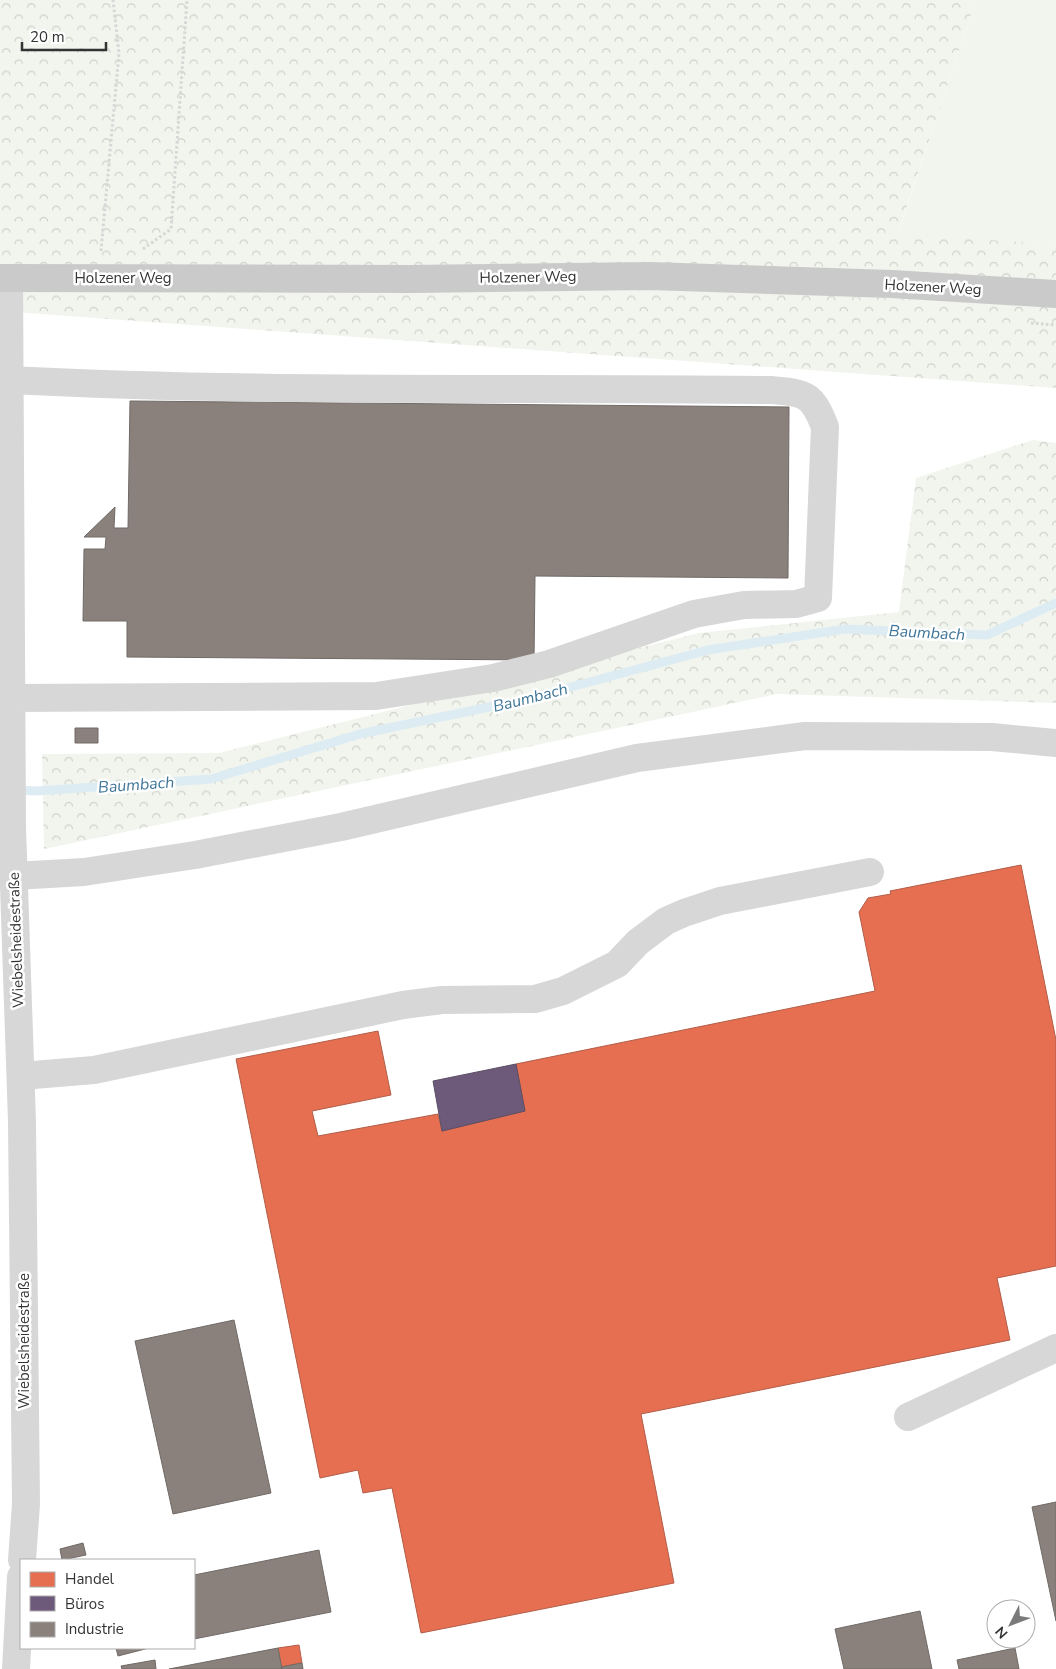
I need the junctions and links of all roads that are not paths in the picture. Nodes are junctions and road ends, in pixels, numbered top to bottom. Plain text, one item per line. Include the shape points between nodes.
1 (5, 278) edge
2 (1056, 294) edge
3 (9, 380) junction
4 (5, 513) edge
5 (11, 698) junction
6 (1056, 743) edge
7 (870, 872) dead end
8 (14, 876) junction
9 (21, 1076) junction
10 (11, 1124) edge
11 (1056, 1348) edge
12 (908, 1418) dead end
13 (22, 1559) edge
14 (20, 1595) edge
15 (16, 1669) edge

1 - 2 main road, Holzener Weg via 650,276 892,284
1 - 3 street, Wiebelsheidestraße
3 - 4 street, Wiebelsheidestraße
3 - 5 street via 210,388 771,390 798,392 816,404 825,426 818,598 796,604 744,605 694,614 550,664 493,678 376,696
4 - 5 street, Wiebelsheidestraße
5 - 8 street, Wiebelsheidestraße
6 - 8 street via 992,737 796,737 637,758 341,827 195,855 84,872
7 - 9 street via 720,901 684,913 666,921 638,942 617,964 563,991 535,999 442,1000 94,1070
8 - 9 street, Wiebelsheidestraße
9 - 10 street, Wiebelsheidestraße
10 - 13 street, Wiebelsheidestraße via 26,1504
11 - 12 street
14 - 15 street

